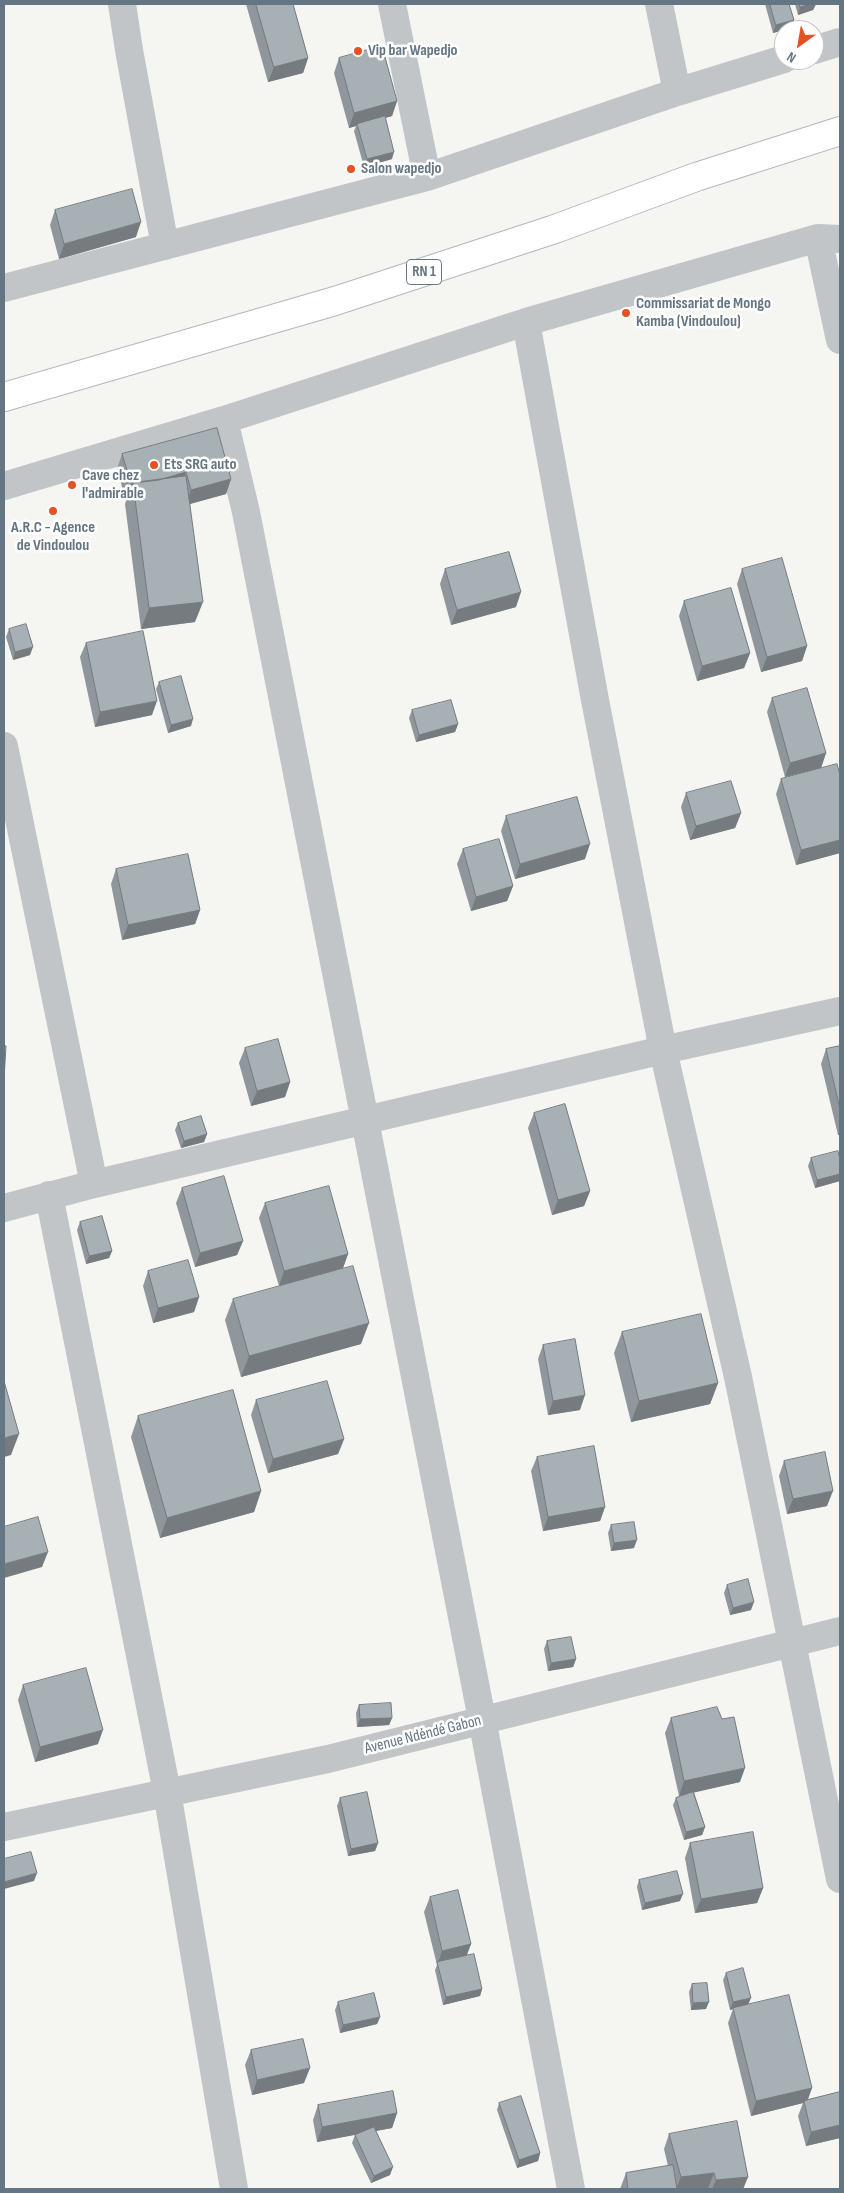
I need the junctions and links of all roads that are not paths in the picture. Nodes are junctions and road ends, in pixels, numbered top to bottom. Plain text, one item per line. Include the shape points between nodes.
1 (122, 4) edge
2 (392, 4) edge
3 (658, 4) edge
4 (840, 42) edge
5 (824, 47) edge
6 (774, 62) edge
7 (677, 92) junction
8 (840, 131) edge
9 (427, 177) junction
10 (829, 238) edge
11 (165, 246) junction
12 (4, 288) edge
13 (526, 322) junction
14 (840, 340) edge
15 (4, 397) edge
16 (224, 420) junction
17 (4, 486) edge
18 (4, 746) edge
19 (840, 1012) edge
20 (663, 1050) junction
21 (364, 1121) junction
22 (94, 1184) junction
23 (49, 1195) junction
24 (4, 1208) edge
25 (840, 1631) edge
26 (792, 1642) junction
27 (482, 1720) junction
28 (167, 1792) junction
29 (4, 1827) edge
30 (840, 1880) edge
31 (234, 2189) edge
32 (571, 2189) edge

1 - 11 street
2 - 9 street
3 - 7 street
4 - 5 street
6 - 7 street
7 - 9 street
8 - 15 highway, RN 1 via 335,301
9 - 11 street
10 - 13 street
10 - 14 street
11 - 12 street
13 - 16 street
13 - 20 street via 591,681
16 - 17 street
16 - 21 street via 246,512
18 - 22 street
19 - 20 street
20 - 21 street
20 - 26 street via 738,1377
21 - 22 street
21 - 27 street
22 - 23 street
23 - 24 street
23 - 28 street
25 - 26 street, Avenue Ndéndé Gabon
26 - 27 street, Avenue Ndéndé Gabon
26 - 30 street
27 - 28 street, Avenue Ndéndé Gabon via 328,1759
27 - 32 street
28 - 29 street, Avenue Ndéndé Gabon
28 - 31 street

